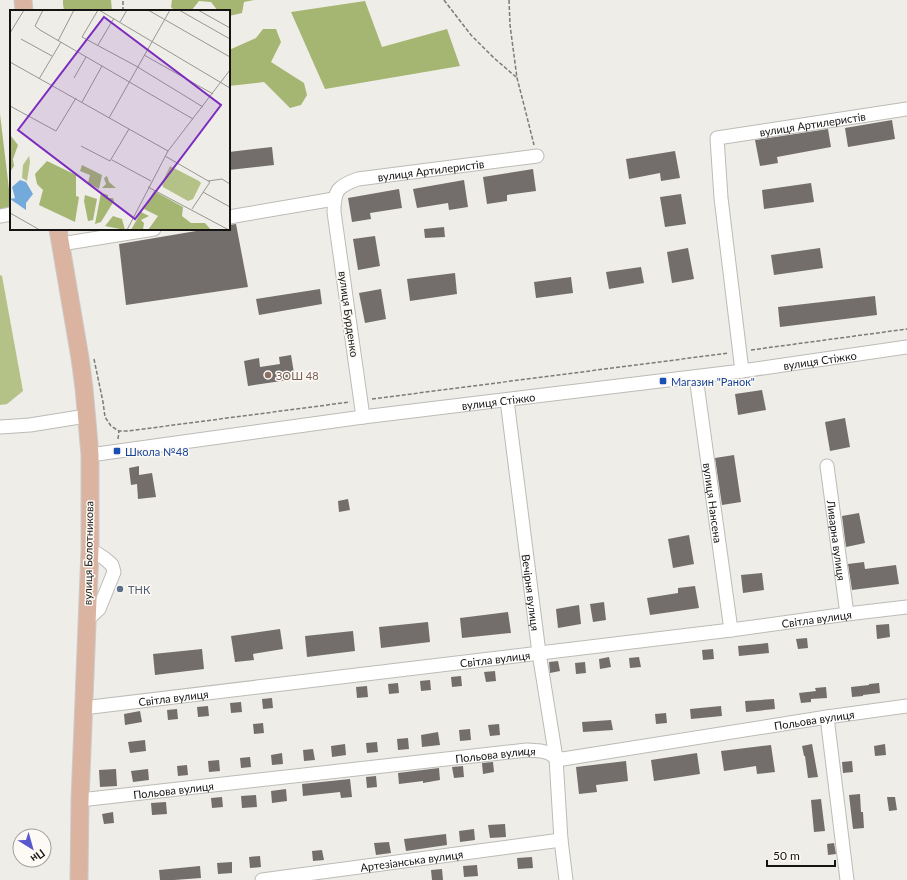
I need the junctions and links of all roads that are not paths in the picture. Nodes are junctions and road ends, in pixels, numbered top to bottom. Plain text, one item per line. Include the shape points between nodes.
1 (907, 109) edge
2 (537, 156) road end
3 (334, 206) junction
4 (10, 214) edge
5 (0, 216) edge
6 (230, 217) edge
7 (142, 230) edge
8 (59, 237) edge
9 (907, 346) edge
10 (742, 371) junction
11 (696, 377) junction
12 (507, 400) junction
13 (86, 416) junction
14 (363, 417) junction
15 (0, 427) edge
16 (90, 455) junction
17 (827, 466) dead end
18 (90, 549) junction
19 (907, 607) edge
20 (847, 614) junction
21 (87, 620) junction
22 (731, 630) junction
23 (539, 653) junction
24 (907, 706) edge
25 (83, 708) junction
26 (827, 717) junction
27 (556, 758) junction
28 (80, 800) junction
29 (561, 840) junction
30 (318, 876) edge
31 (79, 880) edge
32 (262, 880) edge
33 (566, 880) edge
34 (847, 880) edge

1 - 10 street, вулиця Артилеристів via 717,138 721,198
2 - 3 street, вулиця Артилеристів via 358,179 346,183 338,190
3 - 6 street
3 - 14 street, вулиця Бурденко
4 - 5 street
7 - 8 street
8 - 13 main road, вулиця Болотникова via 80,358
9 - 10 street, вулиця Стіжко
10 - 11 street, вулиця Стіжко
11 - 12 street, вулиця Стіжко
11 - 22 street, вулиця Нансена
12 - 14 street, вулиця Стіжко
12 - 23 street, Вечірня вулиця
13 - 15 street
13 - 16 main road, вулиця Болотникова
14 - 16 street, вулиця Стіжко
16 - 18 main road, вулиця Болотникова
17 - 20 street, Ливарна вулиця
18 - 21 main road, вулиця Болотникова
18 - 21 street via 112,565 114,572 99,609
19 - 20 street, Світла вулиця
20 - 22 street, Світла вулиця
21 - 25 main road, вулиця Болотникова
22 - 23 street, Світла вулиця
23 - 25 street, Світла вулиця
23 - 27 street, Вечірня вулиця
24 - 26 street, Польова вулиця
25 - 28 main road, вулиця Болотникова
26 - 27 street, Польова вулиця via 563,759
26 - 34 street
27 - 28 street, Польова вулиця via 549,753 527,750
27 - 29 street, Вечірня вулиця
28 - 31 main road, вулиця Болотникова
29 - 30 street, Артезіанська вулиця
29 - 33 street, Вечірня вулиця
30 - 32 street, Артезіанська вулиця

